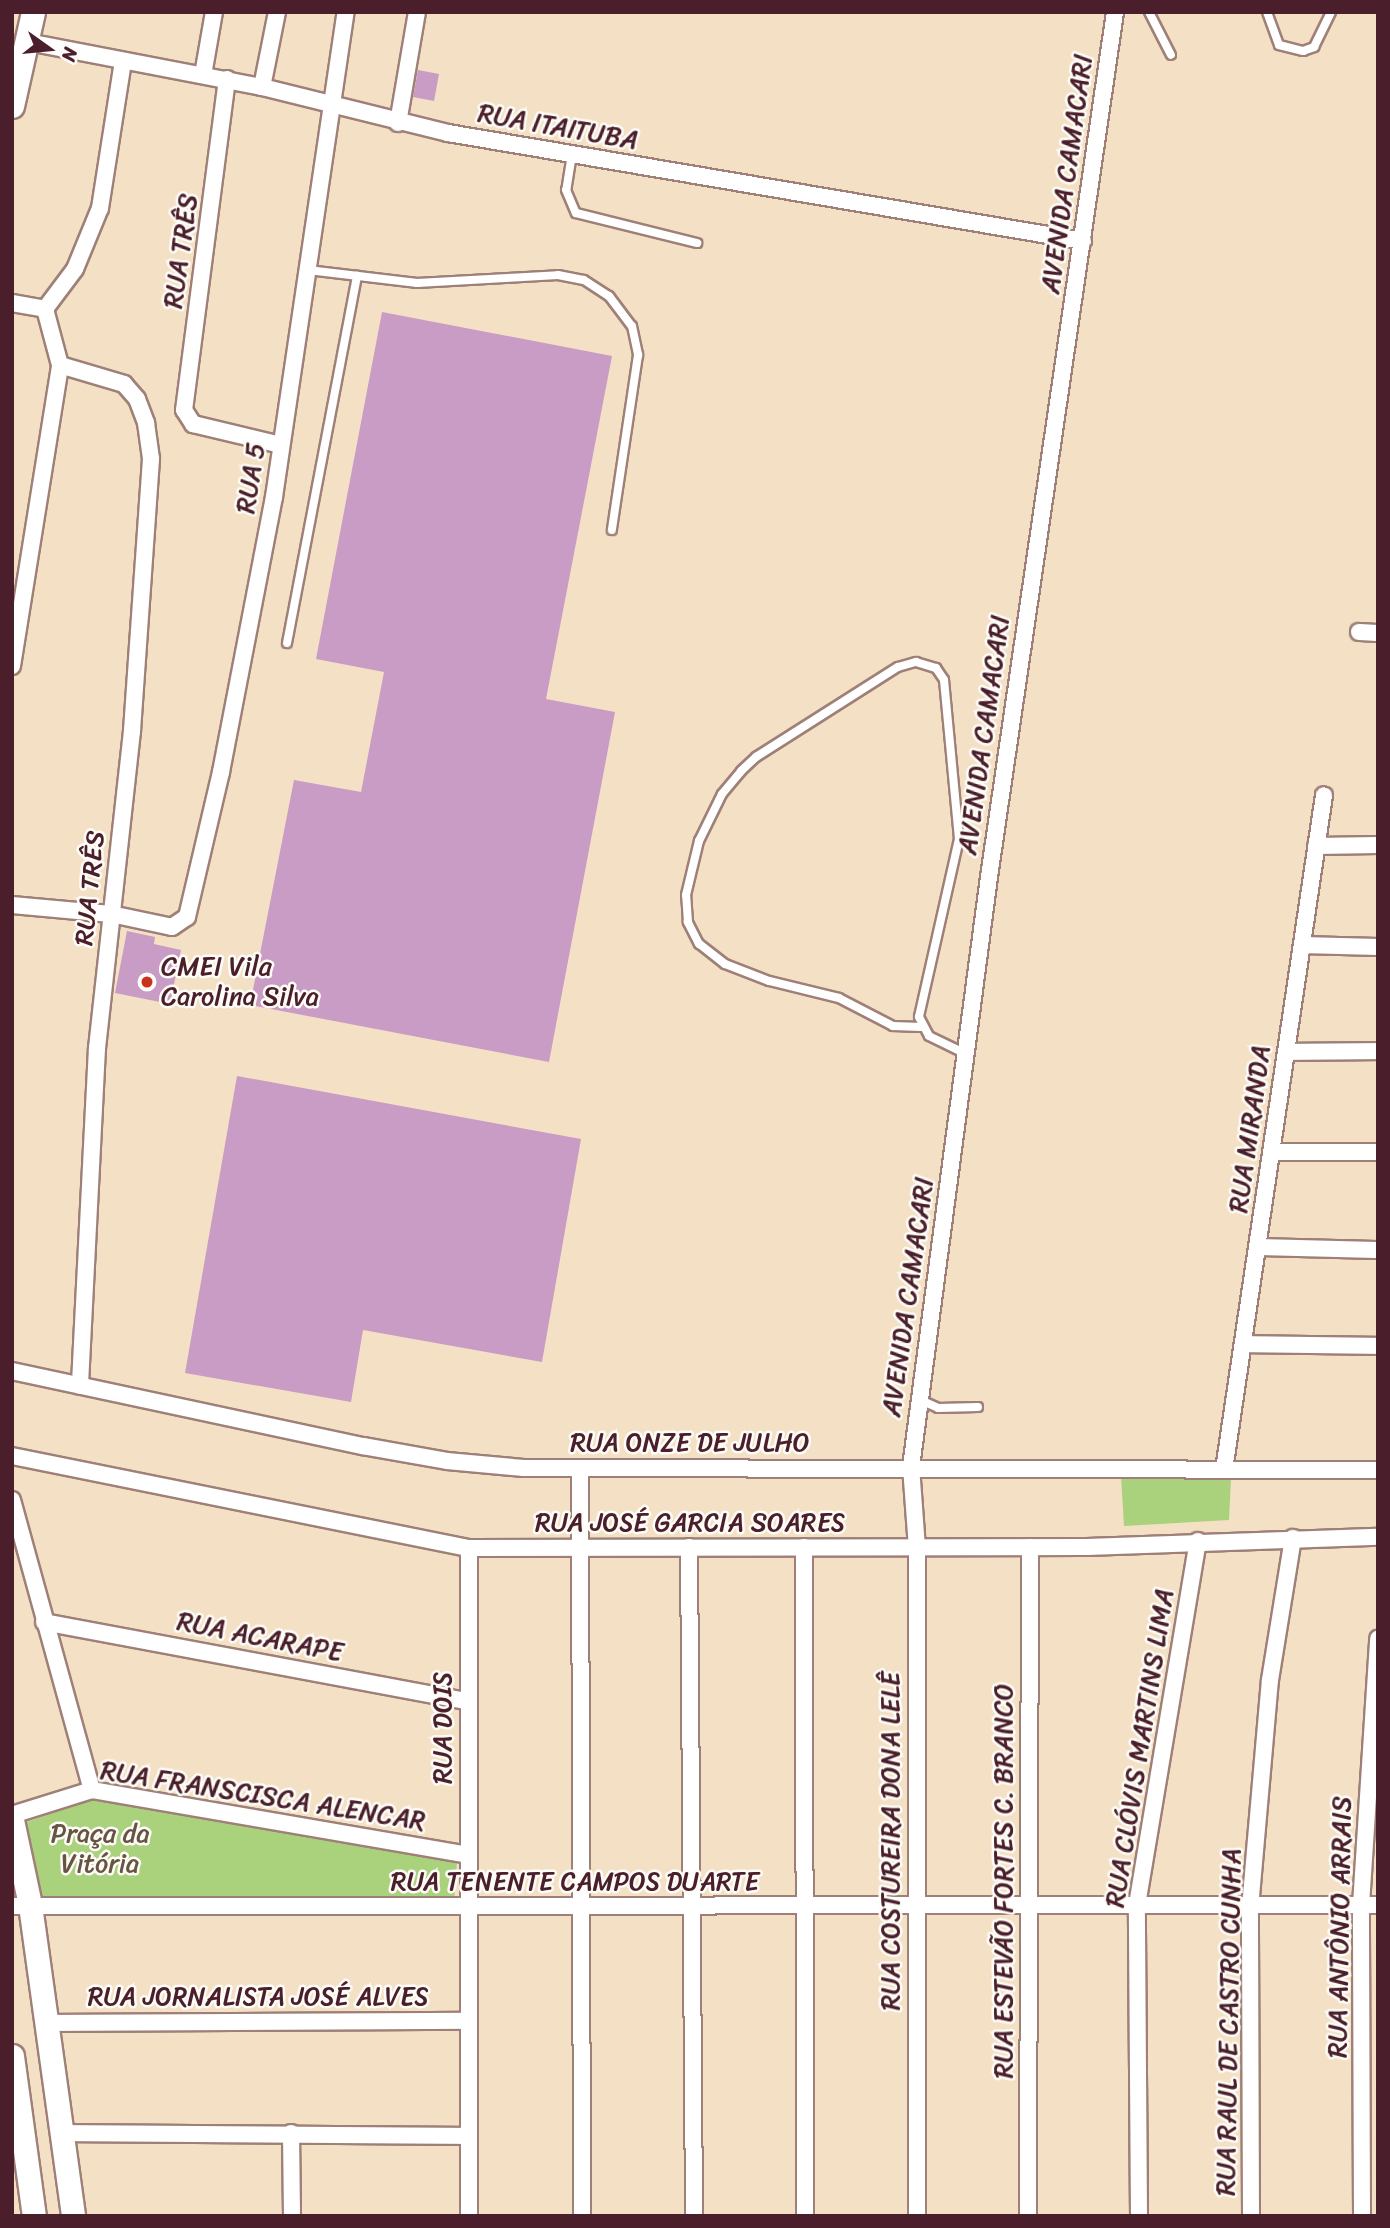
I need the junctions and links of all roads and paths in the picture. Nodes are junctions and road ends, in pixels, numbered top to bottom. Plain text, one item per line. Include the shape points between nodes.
1 (33, 12) edge
2 (214, 12) edge
3 (277, 12) edge
4 (346, 12) edge
5 (417, 12) edge
6 (1115, 12) edge
7 (1149, 12) edge
8 (1267, 12) edge
9 (1331, 12) edge
10 (28, 41) junction
11 (1171, 55) dead end
12 (123, 61) junction
13 (203, 75) junction
14 (227, 79) junction
15 (262, 87) junction
16 (12, 106) edge
17 (332, 106) junction
18 (398, 123) junction
19 (572, 154) junction
20 (1083, 240) junction
21 (697, 243) dead end
22 (308, 270) junction
23 (357, 276) junction
24 (12, 303) edge
25 (45, 309) junction
26 (60, 365) junction
27 (281, 445) junction
28 (612, 530) dead end
29 (17, 596) edge
30 (1359, 632) dead end
31 (1378, 633) edge
32 (287, 643) dead end
33 (12, 666) edge
34 (1324, 795) dead end
35 (1378, 845) edge
36 (1317, 846) junction
37 (12, 905) edge
38 (111, 914) junction
39 (1302, 945) junction
40 (1378, 947) edge
41 (921, 1027) junction
42 (1378, 1051) edge
43 (1286, 1052) junction
44 (966, 1054) junction
45 (1271, 1152) junction
46 (1378, 1152) edge
47 (1257, 1247) junction
48 (1378, 1250) edge
49 (1242, 1344) junction
50 (1378, 1346) edge
51 (12, 1371) edge
52 (80, 1386) junction
53 (918, 1399) junction
54 (978, 1406) dead end
55 (12, 1456) edge
56 (911, 1466) junction
57 (580, 1468) junction
58 (1224, 1470) junction
59 (1378, 1470) edge
60 (12, 1500) edge
61 (1378, 1537) edge
62 (1293, 1538) junction
63 (1198, 1541) junction
64 (689, 1547) junction
65 (804, 1547) junction
66 (1030, 1547) junction
67 (470, 1548) junction
68 (916, 1548) junction
69 (578, 1550) junction
70 (44, 1622) junction
71 (1378, 1639) edge
72 (467, 1701) junction
73 (92, 1790) junction
74 (12, 1817) edge
75 (467, 1855) junction
76 (915, 1904) junction
77 (21, 1905) edge
78 (1028, 1905) junction
79 (1137, 1905) junction
80 (1361, 1905) junction
81 (1378, 1905) edge
82 (582, 1906) junction
83 (803, 1906) junction
84 (693, 1907) junction
85 (468, 1908) junction
86 (1250, 1908) junction
87 (469, 2021) junction
88 (48, 2023) junction
89 (12, 2056) edge
90 (17, 2132) edge
91 (62, 2133) junction
92 (291, 2133) junction
93 (469, 2136) junction
94 (34, 2216) edge
95 (73, 2216) edge
96 (292, 2216) edge
97 (469, 2216) edge
98 (582, 2216) edge
99 (694, 2216) edge
100 (805, 2216) edge
101 (917, 2216) edge
102 (1028, 2216) edge
103 (1139, 2216) edge
104 (1251, 2216) edge
105 (1362, 2216) edge

1 - 10 street
2 - 13 street
3 - 15 street
4 - 17 street, RUA 5
5 - 18 street
6 - 20 street, AVENIDA CAMACARI
7 - 11 lane
8 - 9 lane via 1279,45 1303,51 1314,47
10 - 12 street, RUA ITAITUBA
10 - 16 street
12 - 13 street, RUA ITAITUBA
12 - 25 street via 100,208 75,269
13 - 14 street, RUA ITAITUBA
14 - 15 street, RUA ITAITUBA
14 - 27 street, RUA TRÊS via 184,410 193,424
15 - 17 street, RUA ITAITUBA
17 - 18 street, RUA ITAITUBA
17 - 22 street, RUA 5
18 - 19 street, RUA ITAITUBA
19 - 20 street, RUA ITAITUBA
19 - 21 lane via 566,190 576,213
20 - 44 street, AVENIDA CAMACARI
22 - 23 lane
22 - 27 street, RUA 5
23 - 28 lane via 417,283 558,275 583,280 609,296 632,326 638,355
23 - 32 lane
24 - 25 street
25 - 26 street
26 - 29 street
26 - 38 street, RUA TRÊS via 114,377 137,399 149,434 152,494
27 - 38 street, RUA 5 via 221,772 187,917 179,925 160,925
29 - 33 street
30 - 31 street
34 - 36 street, RUA MIRANDA
35 - 36 street
36 - 39 street, RUA MIRANDA
37 - 38 street
38 - 52 street, RUA TRÊS via 97,1048
39 - 40 street
39 - 43 street, RUA MIRANDA
41 - 41 lane via 921,1002 959,839 944,680 936,668 916,662 898,667 755,757 741,771 722,794 699,841 686,895 688,922 699,944 726,964 769,981 839,998 893,1026
41 - 44 lane
42 - 43 street
43 - 45 street, RUA MIRANDA
44 - 53 street, AVENIDA CAMACARI
45 - 46 street
45 - 47 street, RUA MIRANDA
47 - 48 street
47 - 49 street, RUA MIRANDA
49 - 50 street
49 - 58 street, RUA MIRANDA
51 - 52 street, RUA ONZE DE JULHO
52 - 57 street, RUA ONZE DE JULHO via 447,1461
53 - 54 lane via 938,1408
53 - 56 street, AVENIDA CAMACARI
55 - 67 street, RUA JOSÉ GARCIA SOARES
56 - 57 street, RUA ONZE DE JULHO
56 - 58 street, RUA ONZE DE JULHO
56 - 68 street, RUA COSTUREIRA DONA LELÊ
57 - 69 street
58 - 59 street, RUA ONZE DE JULHO
60 - 70 street
61 - 62 street, RUA JOSÉ GARCIA SOARES
62 - 63 street, RUA JOSÉ GARCIA SOARES
62 - 86 street, RUA RAUL DE CASTRO CUNHA via 1270,1679
63 - 66 street, RUA JOSÉ GARCIA SOARES
63 - 79 street, RUA CLÓVIS MARTINS LIMA
64 - 65 street, RUA JOSÉ GARCIA SOARES
64 - 69 street, RUA JOSÉ GARCIA SOARES
64 - 84 street
65 - 68 street, RUA JOSÉ GARCIA SOARES
65 - 83 street
66 - 68 street, RUA JOSÉ GARCIA SOARES
66 - 78 street, RUA ESTEVÃO FORTES C. BRANCO
67 - 69 street, RUA JOSÉ GARCIA SOARES
67 - 72 street, RUA DOIS
68 - 76 street, RUA COSTUREIRA DONA LELÊ
69 - 82 street
70 - 72 street, RUA ACARAPE
70 - 73 street
71 - 80 street, RUA ANTÔNIO ARRAIS
72 - 75 street, RUA DOIS
73 - 74 street, RUA FRANSCISCA ALENCAR
73 - 75 street, RUA FRANSCISCA ALENCAR
74 - 77 street
75 - 85 street, RUA DOIS
76 - 78 street, RUA TENENTE CAMPOS DUARTE
76 - 83 street, RUA TENENTE CAMPOS DUARTE
76 - 101 street, RUA COSTUREIRA DONA LELÊ
77 - 85 street, RUA TENENTE CAMPOS DUARTE
77 - 88 street
78 - 79 street, RUA TENENTE CAMPOS DUARTE
78 - 102 street, RUA ESTEVÃO FORTES C. BRANCO
79 - 86 street
79 - 103 street, RUA CLÓVIS MARTINS LIMA
80 - 81 street
80 - 86 street
80 - 105 street, RUA ANTÔNIO ARRAIS
82 - 84 street, RUA TENENTE CAMPOS DUARTE
82 - 85 street, RUA TENENTE CAMPOS DUARTE
82 - 98 street
83 - 84 street, RUA TENENTE CAMPOS DUARTE
83 - 100 street
84 - 99 street
85 - 87 street, RUA DOIS
86 - 104 street, RUA RAUL DE CASTRO CUNHA
87 - 88 street, RUA JORNALISTA JOSÉ ALVES
87 - 93 street, RUA DOIS
88 - 91 street
89 - 90 street
90 - 94 street
91 - 92 street
91 - 95 street
92 - 93 street
92 - 96 street
93 - 97 street, RUA DOIS

